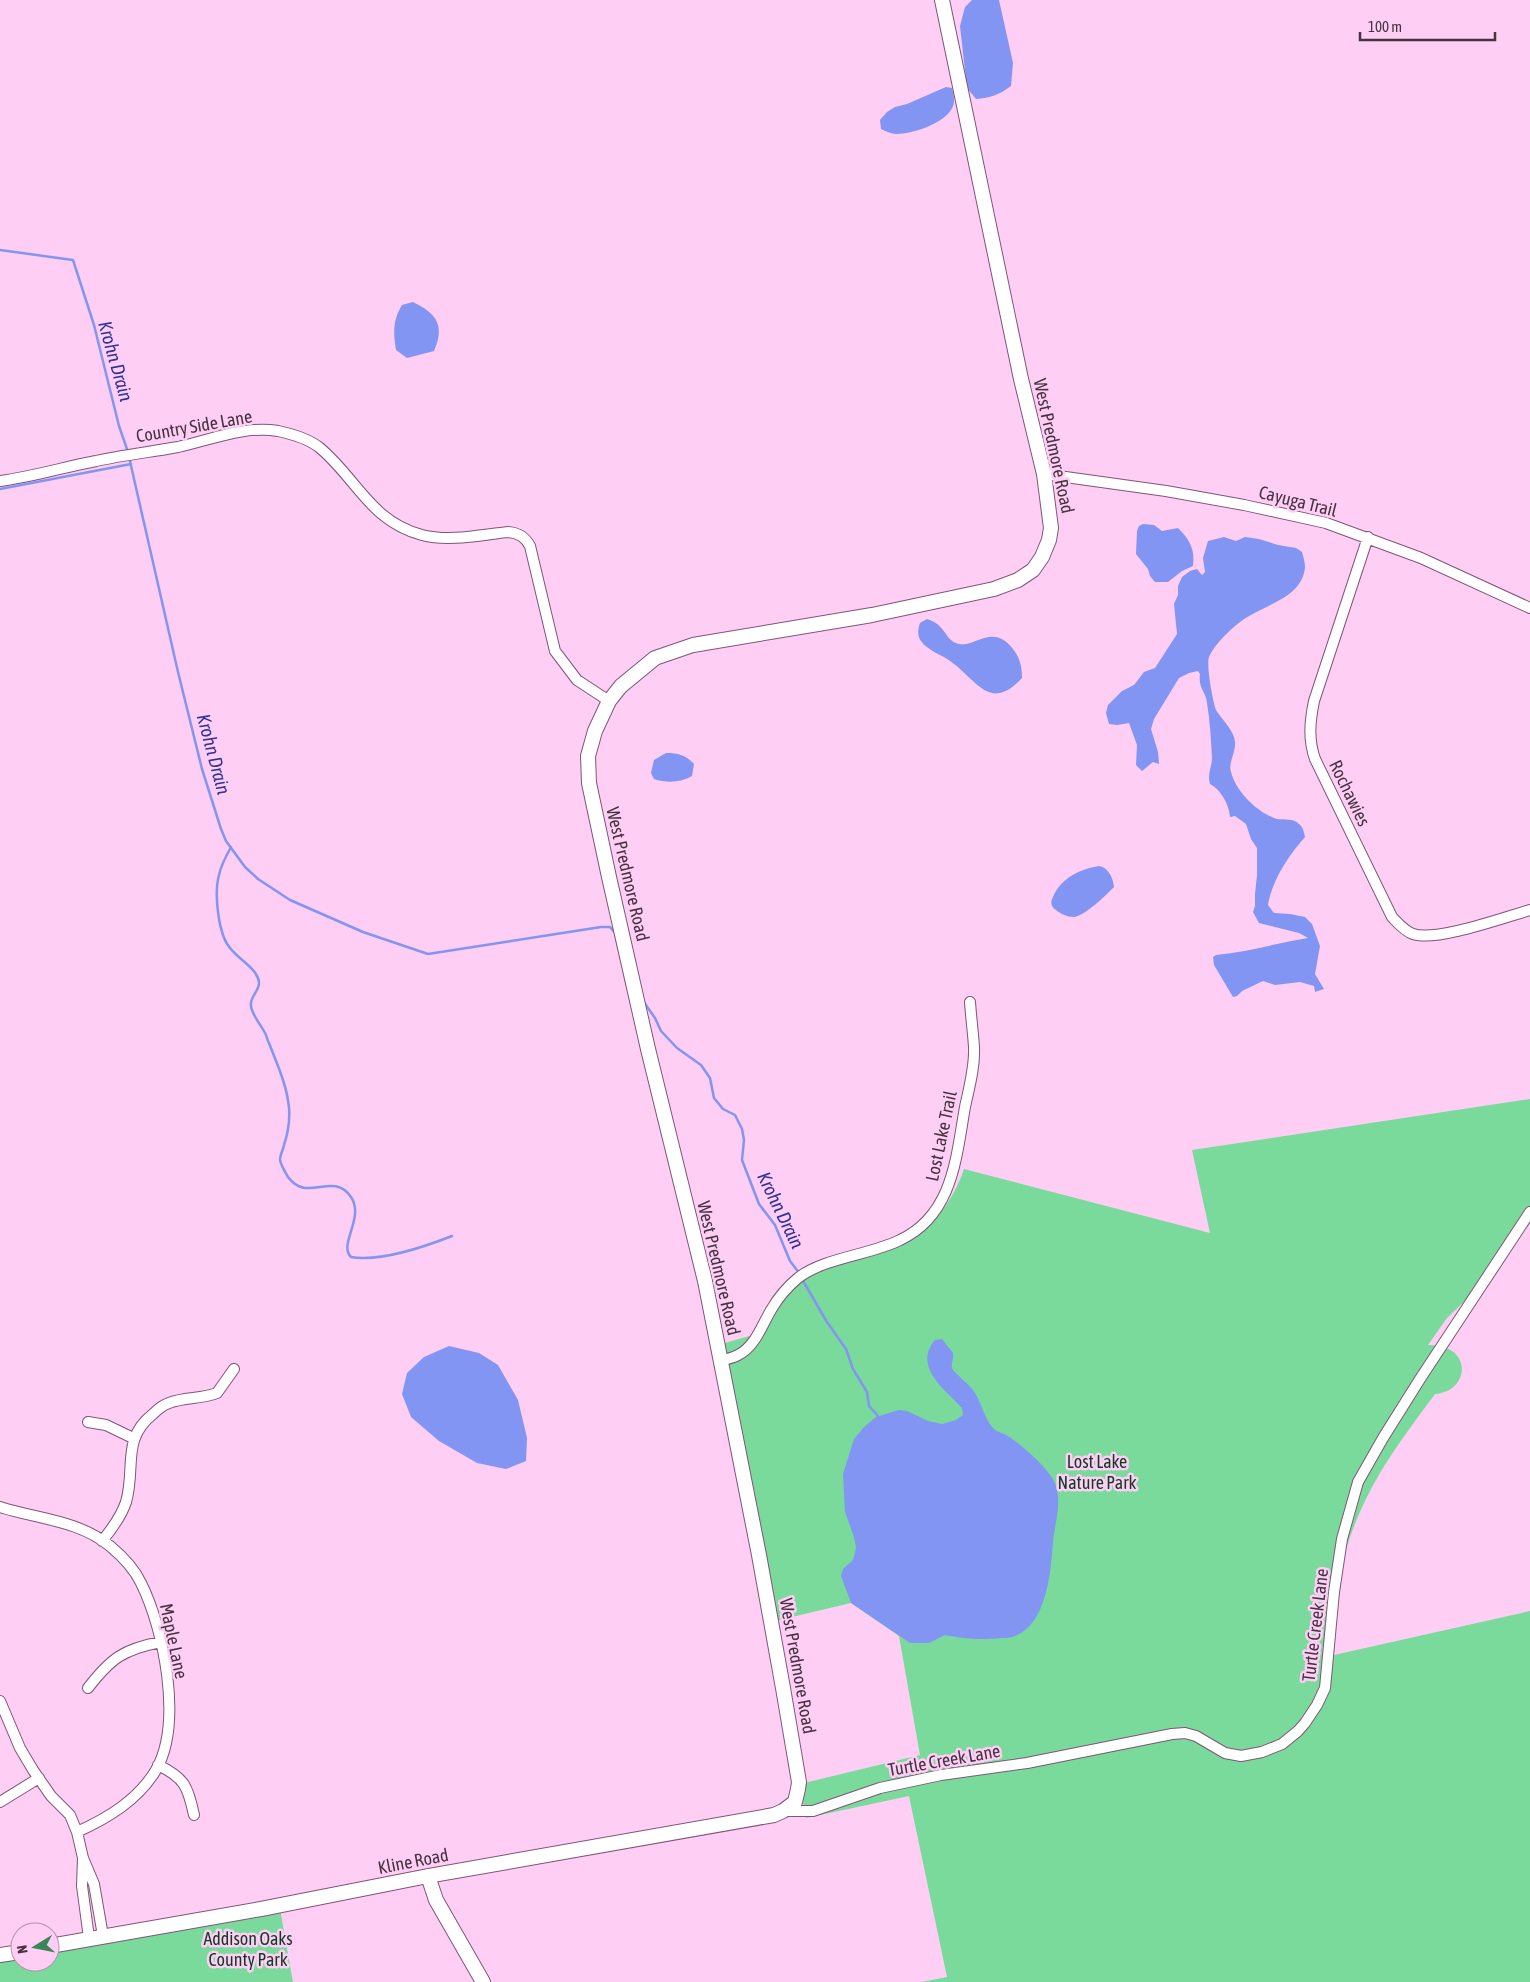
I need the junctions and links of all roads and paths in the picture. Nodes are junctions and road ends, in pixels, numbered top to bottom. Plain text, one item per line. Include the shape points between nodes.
1 (942, 0) edge
2 (1044, 474) junction
3 (0, 481) edge
4 (1368, 537) junction
5 (1530, 608) edge
6 (609, 701) junction
7 (1530, 910) edge
8 (970, 1002) dead end
9 (1530, 1212) edge
10 (720, 1361) junction
11 (234, 1370) dead end
12 (88, 1422) dead end
13 (133, 1438) junction
14 (0, 1507) edge
15 (102, 1541) junction
16 (161, 1642) junction
17 (88, 1688) dead end
18 (0, 1701) edge
19 (158, 1765) junction
20 (39, 1778) junction
21 (0, 1802) edge
22 (783, 1811) junction
23 (194, 1815) dead end
24 (77, 1832) junction
25 (428, 1876) junction
26 (96, 1937) junction
27 (60, 1944) edge
28 (483, 1982) edge

1 - 2 street, West Predmore Road via 1022,387
2 - 4 street, Cayuga Trail via 1244,505 1326,523
2 - 6 street, West Predmore Road via 1050,510 1049,540 1033,570 1018,580 994,589 884,613 693,645 655,658 621,686
3 - 6 street, Country Side Lane via 259,430 278,431 308,441 330,458 368,503 398,526 423,535 446,538 508,532 524,537 530,546 555,652 577,680
4 - 5 street, Cayuga Trail
4 - 7 street, Rochawies via 1314,701 1310,740 1315,759 1399,925 1413,934 1442,934
6 - 10 street, West Predmore Road via 588,756 589,783 648,1049 705,1281
8 - 10 street, Lost Lake Trail via 974,1049 970,1082 951,1181 931,1218 919,1230 891,1245 814,1268 800,1276 772,1308 755,1340 739,1355
9 - 22 street, Turtle Creek Lane via 1388,1429 1358,1482 1342,1539 1325,1688 1305,1723 1282,1744 1241,1756 1225,1753 1196,1736 1172,1734 880,1788 813,1811
10 - 22 street, West Predmore Road via 759,1555 798,1782 795,1802
11 - 13 street via 217,1393 169,1403 140,1425
12 - 13 street via 106,1425
13 - 15 street via 126,1503 118,1522
14 - 15 street, Maple Lane via 73,1525
15 - 16 street, Maple Lane via 127,1562 141,1581 154,1611
16 - 17 street via 128,1650 100,1671
16 - 19 street, Maple Lane via 170,1705 164,1749
18 - 20 street via 20,1748
19 - 23 street via 182,1780 188,1789
19 - 24 street, Maple Lane via 143,1788 119,1810
20 - 21 street
20 - 24 street via 70,1815
22 - 25 street, Kline Road
24 - 26 street via 83,1858 82,1886
25 - 26 street, Kline Road
25 - 28 street via 436,1900
26 - 27 street, Kline Road

